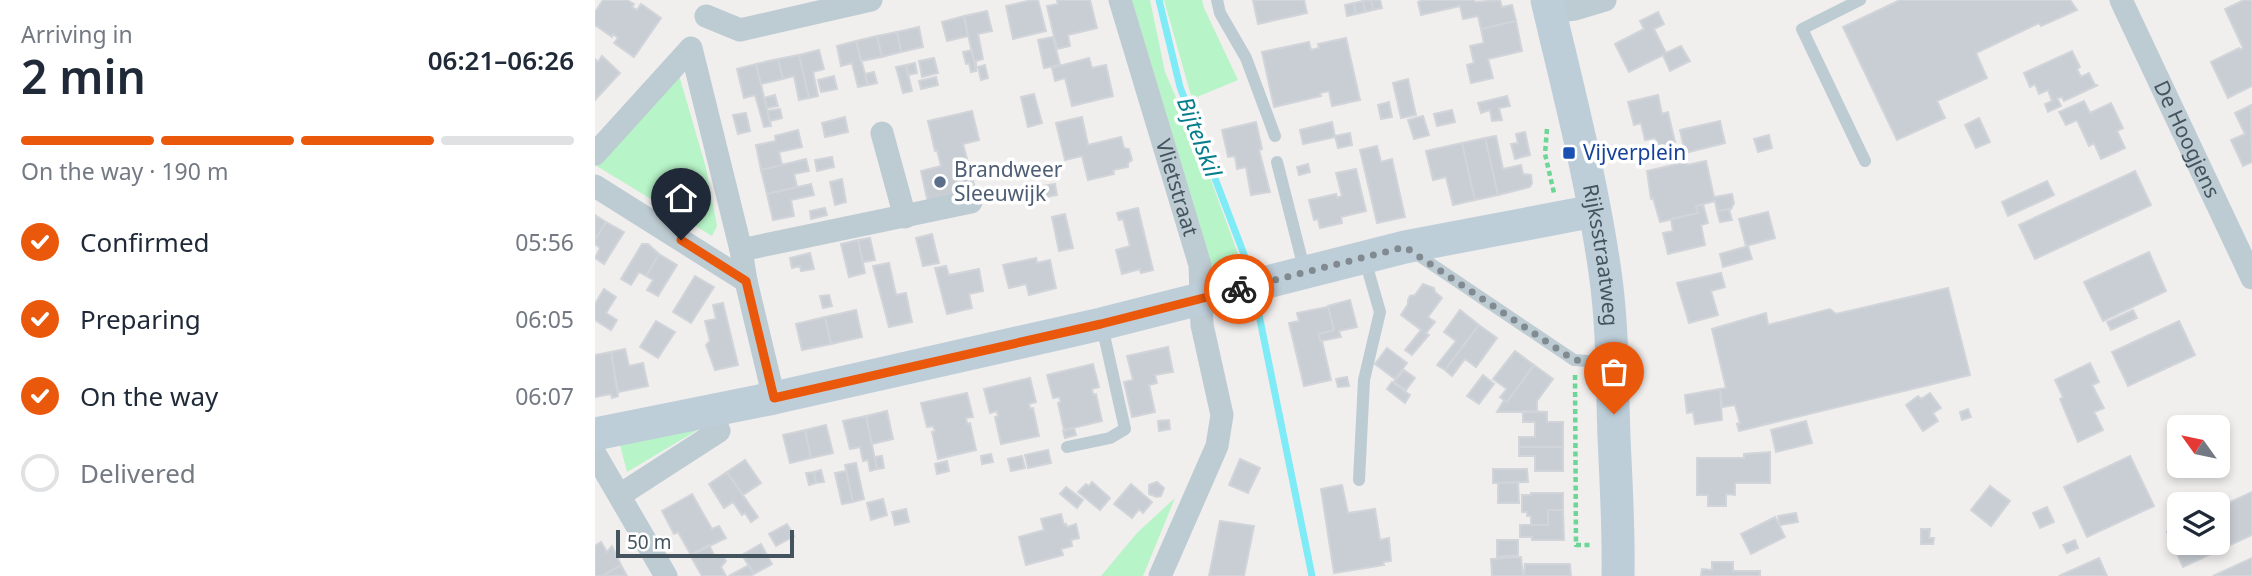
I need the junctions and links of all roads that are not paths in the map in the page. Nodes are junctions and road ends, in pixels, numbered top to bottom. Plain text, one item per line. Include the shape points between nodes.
1 (871, 0) edge
2 (1120, 0) edge
3 (1217, 0) edge
4 (1605, 0) edge
5 (1860, 0) edge
6 (2121, 0) edge
7 (1548, 6) edge
8 (709, 8) edge
9 (691, 48) junction
10 (882, 133) dead end
11 (1275, 136) dead end
12 (595, 154) edge
13 (1865, 161) dead end
14 (1277, 162) dead end
15 (595, 186) edge
16 (971, 202) dead end
17 (1594, 211) junction
18 (905, 217) junction
19 (1405, 247) junction
20 (741, 250) junction
21 (1365, 258) junction
22 (1305, 272) junction
23 (2252, 278) edge
24 (746, 281) junction
25 (1201, 298) junction
26 (1101, 324) junction
27 (1613, 363) junction
28 (774, 398) junction
29 (710, 410) junction
30 (595, 434) edge
31 (1067, 447) dead end
32 (595, 454) edge
33 (1359, 480) dead end
34 (620, 495) junction
35 (666, 576) edge
36 (1160, 576) edge
37 (1618, 576) edge

1 - 8 street via 740,30
2 - 25 street, Vlietstraat via 1200,265
3 - 11 lane via 1246,58
4 - 7 street, Rijksstraatweg via 1575,9
5 - 13 lane via 1802,29
6 - 23 street, De Hoogjens
7 - 17 street, Rijksstraatweg
8 - 9 street
9 - 12 street
9 - 20 street
10 - 18 street
14 - 22 lane
15 - 24 street
16 - 18 street
17 - 19 street
17 - 27 street, Rijksstraatweg
18 - 20 street
19 - 21 street
19 - 27 lane via 1574,360
20 - 24 street
21 - 22 street
21 - 33 lane via 1380,312 1364,380
22 - 25 street
24 - 28 street
25 - 26 street
25 - 36 street, Vlietstraat via 1202,325 1222,415 1217,446
26 - 28 street
26 - 31 lane via 1125,429 1110,438
27 - 37 street, Rijksstraatweg
28 - 29 street
29 - 30 street
29 - 34 street via 719,431
32 - 34 street
34 - 35 street

